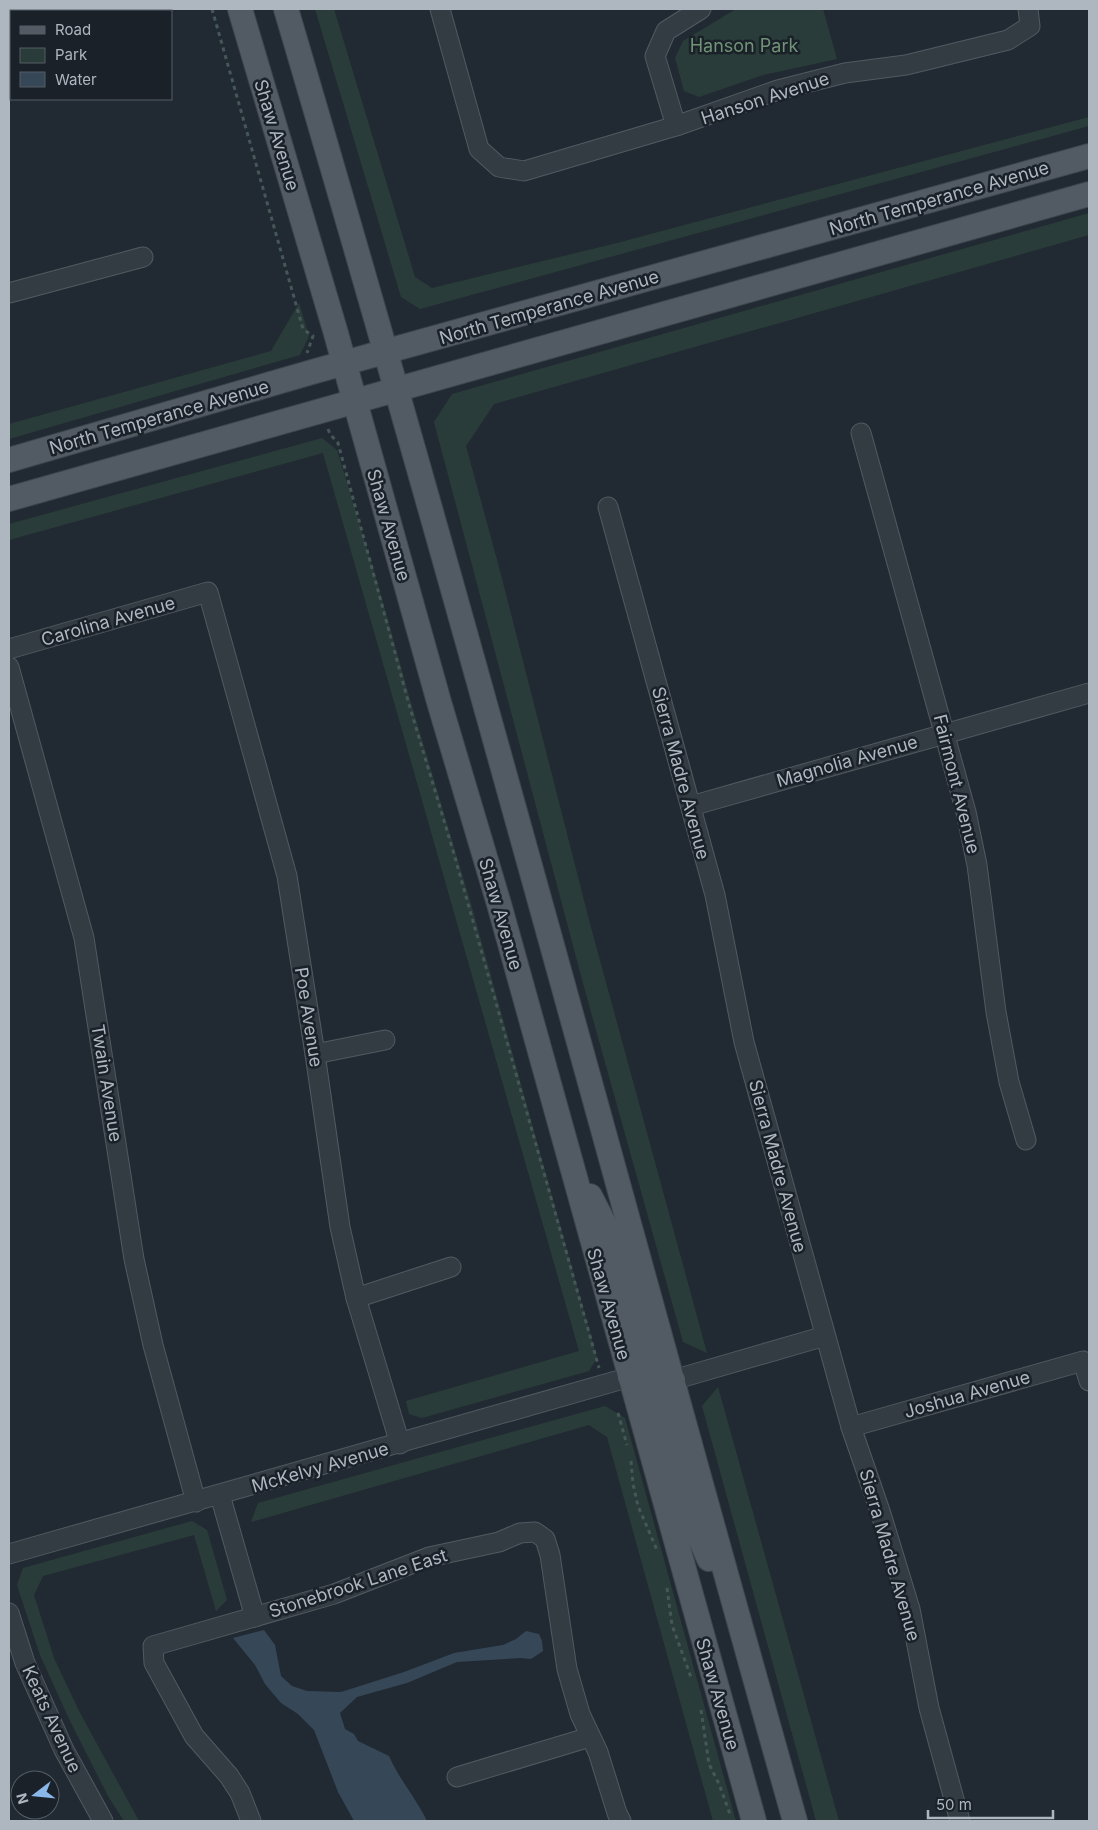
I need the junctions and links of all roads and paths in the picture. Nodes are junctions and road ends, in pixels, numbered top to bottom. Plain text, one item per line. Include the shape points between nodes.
1 (212, 9) edge
2 (240, 9) edge
3 (286, 9) edge
4 (440, 9) edge
5 (701, 9) edge
6 (1029, 17) edge
7 (676, 126) junction
8 (1089, 156) edge
9 (1089, 194) edge
10 (143, 257) dead end
11 (9, 293) edge
12 (313, 336) dead end
13 (386, 352) junction
14 (344, 364) junction
15 (397, 390) junction
16 (355, 402) junction
17 (861, 433) dead end
18 (338, 443) dead end
19 (9, 460) edge
20 (9, 499) edge
21 (608, 507) dead end
22 (208, 592) joint
23 (9, 649) edge
24 (9, 667) edge
25 (1089, 693) edge
26 (945, 734) junction
27 (691, 806) junction
28 (385, 1040) dead end
29 (315, 1054) junction
30 (1026, 1140) dead end
31 (566, 1148) junction
32 (451, 1267) dead end
33 (356, 1298) junction
34 (825, 1336) junction
35 (598, 1367) dead end
36 (630, 1377) junction
37 (673, 1380) junction
38 (1089, 1381) edge
39 (617, 1407) dead end
40 (851, 1426) junction
41 (400, 1444) junction
42 (220, 1495) junction
43 (196, 1502) junction
44 (9, 1554) edge
45 (658, 1554) dead end
46 (666, 1584) dead end
47 (735, 1610) junction
48 (9, 1613) edge
49 (255, 1617) junction
50 (694, 1685) dead end
51 (701, 1708) dead end
52 (590, 1737) junction
53 (457, 1777) dead end
54 (103, 1821) edge
55 (251, 1821) edge
56 (620, 1821) edge
57 (732, 1821) edge
58 (754, 1821) edge
59 (795, 1821) edge
60 (960, 1821) edge

1 - 12 path via 303,329
2 - 14 main road, Shaw Avenue
3 - 13 main road
4 - 7 street, Hanson Avenue via 479,148 499,167 524,171
5 - 7 street via 666,31 655,56
6 - 7 street, Hanson Avenue via 1008,40 906,65 845,73 788,88
8 - 13 main road, North Temperance Avenue
9 - 15 main road, North Temperance Avenue
10 - 11 street
13 - 14 main road, North Temperance Avenue
13 - 15 main road
14 - 16 main road, Shaw Avenue
14 - 19 main road, North Temperance Avenue
15 - 16 main road, North Temperance Avenue
15 - 37 main road
16 - 20 main road, North Temperance Avenue
16 - 31 main road, Shaw Avenue
17 - 26 street, Fairmont Avenue
18 - 35 path
21 - 27 street, Sierra Madre Avenue
22 - 23 street, Carolina Avenue
22 - 29 street, Poe Avenue via 287,876
24 - 43 street, Twain Avenue via 84,938 134,1259 153,1345
25 - 26 street, Magnolia Avenue
26 - 27 street, Magnolia Avenue
26 - 30 street, Fairmont Avenue via 977,865 996,1012 1009,1082
27 - 34 street, Sierra Madre Avenue via 715,895 744,1042
28 - 29 street
29 - 33 street, Poe Avenue via 340,1227
31 - 36 main road, Shaw Avenue
31 - 37 main road via 610,1234 649,1363
32 - 33 street
33 - 41 street, Poe Avenue
34 - 37 street
34 - 40 street, Sierra Madre Avenue
36 - 41 street, McKelvy Avenue
36 - 47 main road via 640,1376 657,1395 697,1532
36 - 58 main road, Shaw Avenue
37 - 47 main road
38 - 40 street, Joshua Avenue via 1083,1361
39 - 45 path via 632,1462 638,1506
40 - 60 street, Sierra Madre Avenue via 910,1609 929,1708
41 - 42 street, McKelvy Avenue
42 - 43 street, McKelvy Avenue
42 - 49 street
43 - 44 street, McKelvy Avenue
46 - 50 path via 672,1625
47 - 59 main road
48 - 54 street, Keats Avenue via 26,1663 64,1750
49 - 52 street, Stonebrook Lane East via 334,1594 429,1556 535,1532 545,1539 550,1555 567,1669
49 - 55 street, Stonebrook Lane East via 153,1646 154,1663 194,1736 229,1776
51 - 57 path via 708,1764
52 - 53 street
52 - 56 street

